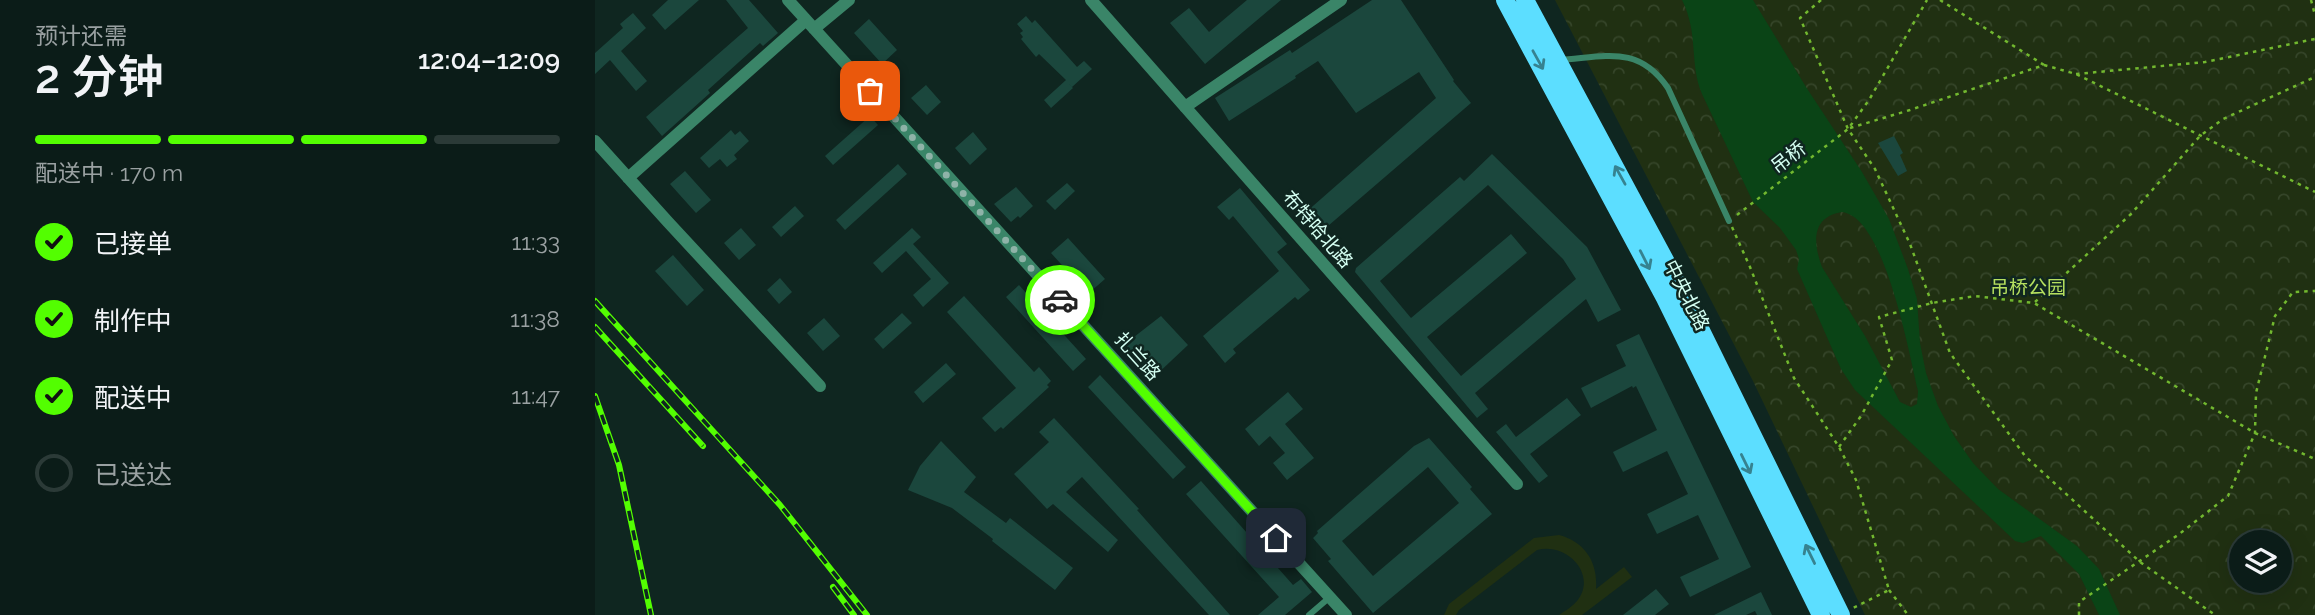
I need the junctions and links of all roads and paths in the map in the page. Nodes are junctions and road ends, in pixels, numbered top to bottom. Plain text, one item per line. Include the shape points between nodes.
1 (787, 0) edge
2 (849, 0) edge
3 (1091, 0) edge
4 (1341, 0) edge
5 (1505, 0) edge
6 (1525, 0) edge
7 (1821, 0) edge
8 (1927, 0) edge
9 (1940, 0) edge
10 (2311, 0) edge
11 (2315, 15) edge
12 (810, 25) junction
13 (2315, 39) edge
14 (1558, 60) junction
15 (2044, 65) junction
16 (2076, 74) junction
17 (2315, 77) edge
18 (1185, 107) junction
19 (1848, 129) junction
20 (2200, 136) junction
21 (595, 141) edge
22 (628, 178) junction
23 (2315, 192) edge
24 (1745, 208) dead end
25 (1729, 221) joint
26 (2315, 291) edge
27 (1932, 303) junction
28 (2034, 303) junction
29 (820, 386) dead end
30 (2255, 433) junction
31 (1839, 447) junction
32 (2315, 458) edge
33 (1517, 484) dead end
34 (2140, 562) junction
35 (1889, 590) junction
36 (1330, 597) junction
37 (1309, 615) edge
38 (1346, 615) edge
39 (1821, 615) edge
40 (1840, 615) edge
41 (1908, 615) edge
42 (2080, 615) edge
43 (2215, 615) edge

1 - 12 street, 扎兰路
2 - 12 street
3 - 18 street, 布特哈北路
4 - 18 street
5 -> 39 main road, 中央北路 via 1665,298
6 - 14 main road, 中央北路
7 - 19 path via 1800,19
8 - 19 path
9 - 15 path
10 - 11 path
12 - 22 street
12 - 36 street, 扎兰路
13 - 16 path via 2205,62
14 - 25 lane via 1626,55 1655,72 1668,88
40 -> 14 main road, 中央北路 via 1681,290
15 - 16 path
15 - 19 path
16 - 20 path
17 - 20 path via 2224,119
18 - 33 street, 布特哈北路
19 - 24 path, 吊桥
19 - 27 path via 1875,169
20 - 23 path
20 - 28 path via 2131,214
21 - 22 street
22 - 29 street
25 - 31 path via 1794,378
26 - 30 path via 2293,292 2275,316 2256,393
27 - 28 path via 1975,296
27 - 31 path via 1878,317 1892,360
27 - 34 path via 1950,353 2025,456
28 - 30 path
30 - 32 path
30 - 34 path via 2228,496
31 - 35 path via 1862,498
34 - 42 path via 2079,602
34 - 43 path
35 - 40 path
35 - 41 path
36 - 37 lane
36 - 38 street, 扎兰路

